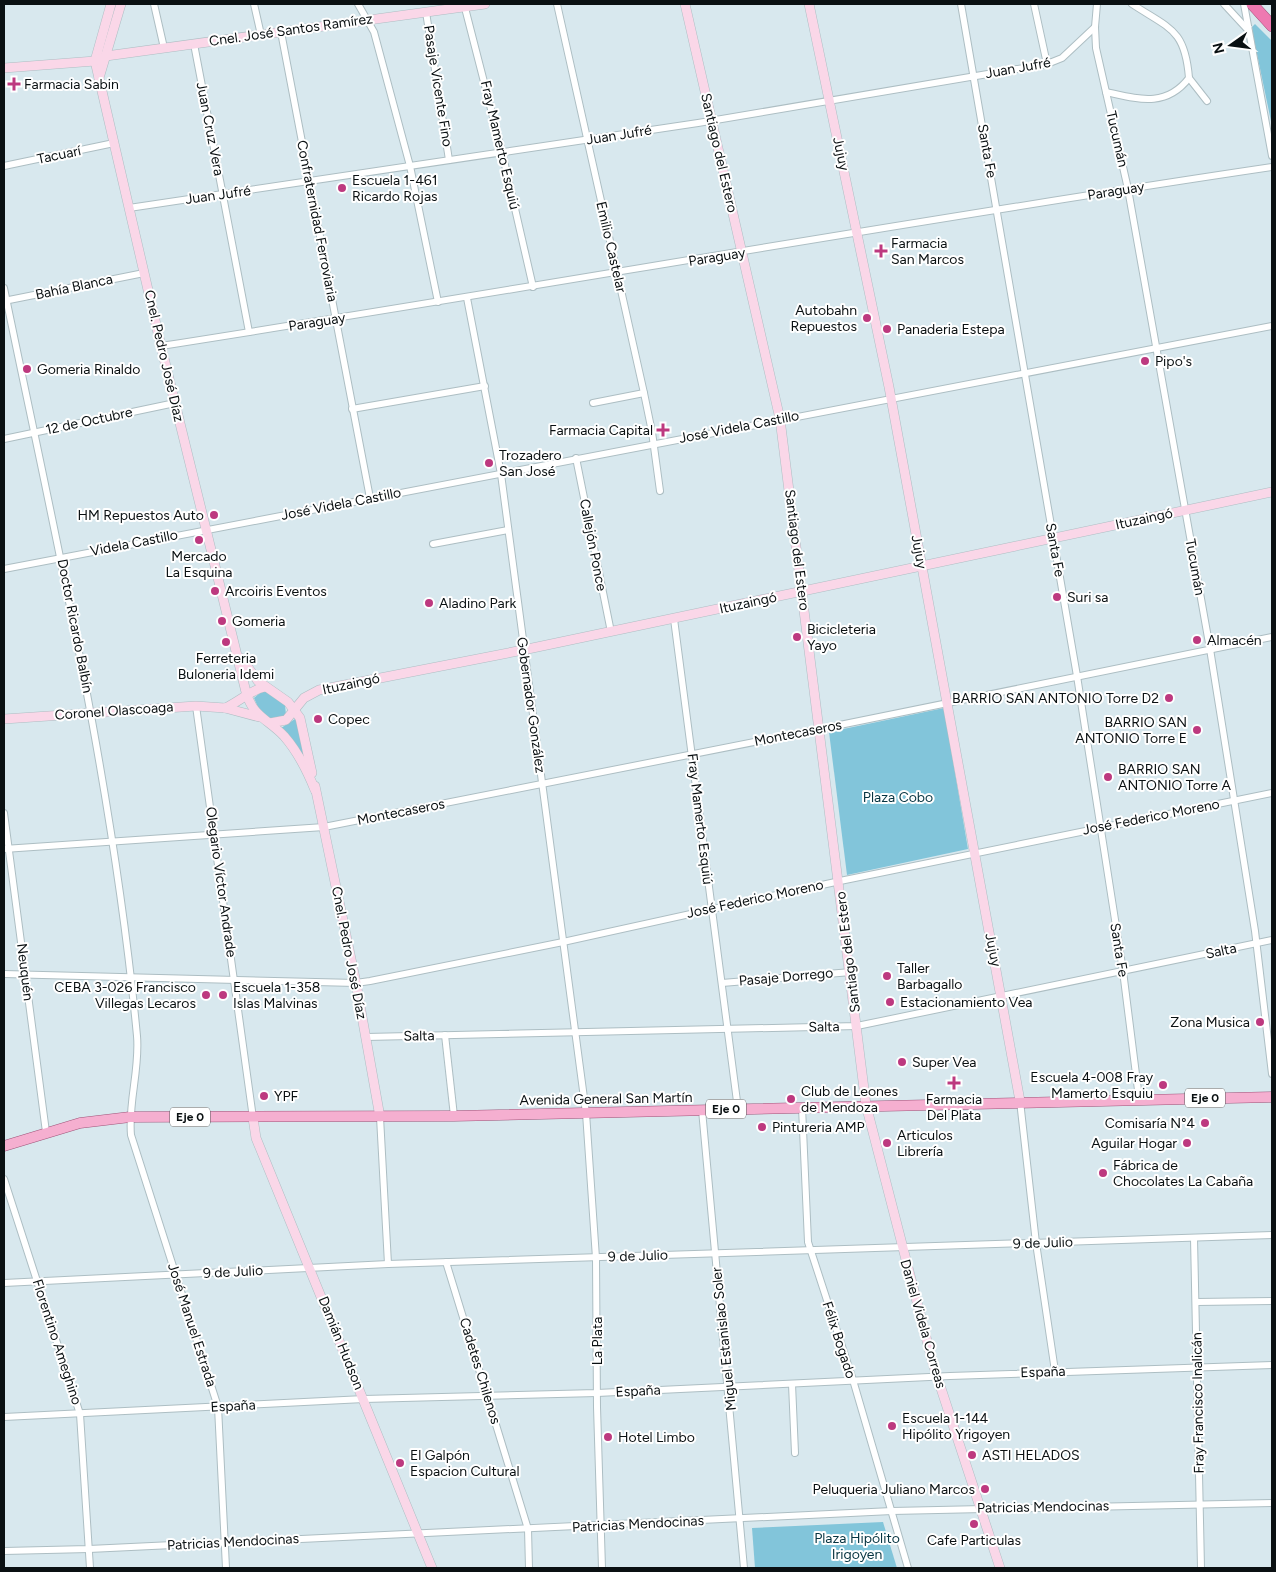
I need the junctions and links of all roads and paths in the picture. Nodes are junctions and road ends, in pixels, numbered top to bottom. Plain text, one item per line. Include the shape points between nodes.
1 (111, 4) edge
2 (120, 4) edge
3 (154, 4) edge
4 (254, 4) edge
5 (358, 4) edge
6 (485, 4) edge
7 (557, 4) edge
8 (685, 4) edge
9 (809, 4) edge
10 (961, 4) edge
11 (1034, 4) edge
12 (1097, 4) edge
13 (1132, 4) edge
14 (1224, 4) edge
15 (1244, 4) edge
16 (1252, 4) edge
17 (465, 5) edge
18 (426, 12) junction
19 (368, 20) junction
20 (1272, 26) edge
21 (1095, 27) junction
22 (1249, 30) junction
23 (281, 32) junction
24 (261, 35) junction
25 (194, 44) junction
26 (164, 48) junction
27 (100, 59) junction
28 (1047, 64) junction
29 (4, 68) edge
30 (974, 76) junction
31 (1189, 78) junction
32 (1106, 92) junction
33 (1207, 101) dead end
34 (830, 102) junction
35 (712, 120) junction
36 (587, 140) junction
37 (114, 143) junction
38 (502, 152) junction
39 (1272, 156) edge
40 (449, 160) junction
41 (4, 166) edge
42 (410, 166) junction
43 (1272, 167) edge
44 (309, 181) junction
45 (1128, 189) junction
46 (223, 194) junction
47 (129, 208) junction
48 (997, 210) junction
49 (858, 233) junction
50 (742, 253) junction
51 (144, 273) junction
52 (617, 273) junction
53 (533, 287) junction
54 (4, 288) edge
55 (467, 298) junction
56 (5, 301) edge
57 (438, 302) junction
58 (335, 319) junction
59 (1272, 326) edge
60 (249, 332) junction
61 (161, 346) junction
62 (1157, 348) junction
63 (1025, 372) junction
64 (485, 386) junction
65 (644, 393) junction
66 (891, 398) junction
67 (175, 404) junction
68 (593, 404) dead end
69 (352, 409) junction
70 (780, 419) junction
71 (35, 432) junction
72 (4, 439) edge
73 (654, 443) junction
74 (576, 458) junction
75 (501, 474) junction
76 (660, 491) dead end
77 (1272, 492) edge
78 (370, 498) junction
79 (1185, 511) junction
80 (205, 529) junction
81 (508, 530) junction
82 (1053, 538) junction
83 (434, 544) dead end
84 (60, 557) junction
85 (922, 566) junction
86 (4, 569) edge
87 (803, 591) junction
88 (674, 619) junction
89 (611, 632) junction
90 (1272, 636) edge
91 (236, 649) junction
92 (1210, 649) junction
93 (523, 650) junction
94 (1077, 676) junction
95 (265, 686) junction
96 (250, 694) junction
97 (947, 702) junction
98 (196, 706) junction
99 (225, 708) junction
100 (291, 708) junction
101 (92, 713) junction
102 (258, 716) junction
103 (4, 719) edge
104 (270, 724) junction
105 (820, 729) junction
106 (692, 754) junction
107 (542, 785) junction
108 (316, 790) junction
109 (1272, 793) edge
110 (1234, 801) junction
111 (4, 813) edge
112 (1100, 826) junction
113 (324, 827) junction
114 (214, 835) junction
115 (111, 841) junction
116 (6, 848) edge
117 (975, 853) junction
118 (840, 881) junction
119 (712, 909) junction
120 (1272, 940) edge
121 (563, 942) junction
122 (1257, 943) junction
123 (1123, 971) junction
124 (851, 972) junction
125 (4, 974) edge
126 (26, 975) junction
127 (130, 978) junction
128 (236, 981) junction
129 (356, 983) junction
130 (722, 983) junction
131 (1001, 996) junction
132 (857, 1026) junction
133 (728, 1029) junction
134 (575, 1031) junction
135 (445, 1035) junction
136 (366, 1037) junction
137 (1272, 1074) edge
138 (1272, 1097) edge
139 (1139, 1098) junction
140 (1020, 1101) junction
141 (866, 1105) junction
142 (802, 1106) junction
143 (738, 1109) junction
144 (702, 1110) junction
145 (586, 1113) junction
146 (454, 1116) junction
147 (130, 1117) junction
148 (380, 1117) junction
149 (253, 1118) junction
150 (46, 1132) junction
151 (4, 1146) edge
152 (4, 1179) edge
153 (1272, 1235) edge
154 (1194, 1238) junction
155 (1036, 1243) junction
156 (902, 1249) junction
157 (810, 1250) junction
158 (716, 1254) junction
159 (596, 1258) junction
160 (446, 1262) junction
161 (388, 1264) junction
162 (310, 1268) junction
163 (176, 1275) junction
164 (37, 1281) junction
165 (4, 1283) edge
166 (1272, 1301) edge
167 (1196, 1302) junction
168 (1272, 1365) edge
169 (1197, 1366) junction
170 (1055, 1371) junction
171 (936, 1376) junction
172 (853, 1380) junction
173 (792, 1384) junction
174 (729, 1387) junction
175 (597, 1393) junction
176 (487, 1395) junction
177 (364, 1399) junction
178 (218, 1407) junction
179 (80, 1414) junction
180 (4, 1417) edge
181 (795, 1453) dead end
182 (1272, 1503) edge
183 (1200, 1504) junction
184 (980, 1508) junction
185 (892, 1511) junction
186 (740, 1518) junction
187 (601, 1526) junction
188 (528, 1529) junction
189 (418, 1533) junction
190 (225, 1543) junction
191 (89, 1549) junction
192 (4, 1551) edge
193 (90, 1568) edge
194 (226, 1568) edge
195 (432, 1568) edge
196 (529, 1568) edge
197 (602, 1568) edge
198 (744, 1568) edge
199 (908, 1568) edge
200 (1000, 1568) edge
201 (1201, 1568) edge

1 - 27 street
2 - 27 street
3 - 26 street
4 - 24 street
5 - 19 street
6 - 17 street, Cnel. José Santos Ramírez
7 - 36 street, Emilio Castelar
8 - 35 street, Santiago del Estero
9 - 34 street, Jujuy
10 - 30 street, Santa Fe
11 - 28 street
12 - 21 street, Tucumán
13 - 31 street via 1174,31 1187,55
14 - 22 street
15 - 22 street
16 - 20 highway
17 - 18 street, Cnel. José Santos Ramírez
17 - 38 street, Fray Mamerto Esquiú
18 - 19 street, Cnel. José Santos Ramírez
18 - 40 street, Pasaje Vicente Fino
19 - 23 street, Cnel. José Santos Ramírez
19 - 42 street
21 - 28 street, Juan Jufré via 1062,58
21 - 32 street, Tucumán via 1096,48
22 - 39 street
23 - 24 street, Cnel. José Santos Ramírez
23 - 44 street, Confraternidad Ferroviaria
24 - 25 street, Cnel. José Santos Ramírez
25 - 26 street, Cnel. José Santos Ramírez
25 - 46 street, Juan Cruz Vera
26 - 27 street, Cnel. José Santos Ramírez
27 - 29 street, Cnel. José Santos Ramírez
27 - 37 street, Cnel. Pedro José Díaz via 99,80
28 - 30 street, Juan Jufré
30 - 34 street, Juan Jufré
30 - 48 street, Santa Fe
31 - 32 street via 1181,89 1155,100
31 - 33 street
32 - 45 street, Tucumán
34 - 35 street, Juan Jufré
34 - 49 street, Jujuy
35 - 36 street, Juan Jufré
35 - 50 street, Santiago del Estero
36 - 38 street, Juan Jufré
36 - 52 street, Emilio Castelar
37 - 41 street, Tacuarí
37 - 47 street, Cnel. Pedro José Díaz
38 - 40 street, Juan Jufré
38 - 53 street, Fray Mamerto Esquiú
40 - 42 street, Juan Jufré
42 - 44 street, Juan Jufré
42 - 57 street
43 - 45 street, Paraguay
44 - 46 street, Juan Jufré
44 - 58 street, Confraternidad Ferroviaria
45 - 48 street, Paraguay
45 - 62 street, Tucumán
46 - 47 street, Juan Jufré
46 - 60 street, Juan Cruz Vera
47 - 51 street, Cnel. Pedro José Díaz
48 - 49 street, Paraguay
48 - 63 street, Santa Fe
49 - 50 street, Paraguay
49 - 66 street, Jujuy
50 - 52 street, Paraguay
50 - 70 street, Santiago del Estero
51 - 56 street, Bahía Blanca
51 - 61 street, Cnel. Pedro José Díaz
52 - 53 street, Paraguay
52 - 65 street, Emilio Castelar
53 - 55 street, Paraguay
54 - 56 street, Doctor Ricardo Balbín
55 - 57 street, Paraguay
55 - 64 street, Gobernador González
56 - 71 street, Doctor Ricardo Balbín
57 - 58 street, Paraguay
58 - 60 street, Paraguay
58 - 69 street, Confraternidad Ferroviaria
59 - 62 street, José Videla Castillo
60 - 61 street, Paraguay
61 - 67 street, Cnel. Pedro José Díaz
62 - 63 street, José Videla Castillo
62 - 79 street, Tucumán
63 - 66 street, José Videla Castillo
63 - 82 street, Santa Fe
64 - 69 street
64 - 75 street, Gobernador González
65 - 68 street
65 - 73 street, Emilio Castelar
66 - 70 street, José Videla Castillo
66 - 85 street, Jujuy
67 - 71 street, 12 de Octubre
67 - 80 street, Cnel. Pedro José Díaz
69 - 78 street, Confraternidad Ferroviaria
70 - 73 street, José Videla Castillo
70 - 87 street, Santiago del Estero
71 - 72 street, 12 de Octubre
71 - 84 street, Doctor Ricardo Balbín
73 - 74 street, José Videla Castillo
73 - 76 street, Emilio Castelar
74 - 75 street, José Videla Castillo
74 - 89 street, Callejón Ponce
75 - 78 street, José Videla Castillo
75 - 81 street, Gobernador González
77 - 79 street, Ituzaingó
78 - 80 street, José Videla Castillo
79 - 82 street, Ituzaingó
79 - 92 street, Tucumán
80 - 84 street, Videla Castillo
80 - 91 street, Cnel. Pedro José Díaz
81 - 83 street
81 - 93 street, Gobernador González
82 - 85 street, Ituzaingó
82 - 94 street, Santa Fe
84 - 86 street, Videla Castillo
84 - 101 street, Doctor Ricardo Balbín
85 - 87 street, Ituzaingó
85 - 97 street, Jujuy
87 - 88 street, Ituzaingó
87 - 105 street, Santiago del Estero
88 - 89 street, Ituzaingó
88 - 106 street, Fray Mamerto Esquiú
89 - 93 street, Ituzaingó
90 - 92 street, Montecaseros
91 - 95 street, Cnel. Pedro José Díaz via 251,673
91 - 96 street, Cnel. Pedro José Díaz
92 - 94 street, Montecaseros
92 - 110 street, Tucumán
93 - 100 street, Ituzaingó via 319,690
93 - 107 street, Gobernador González
94 - 97 street, Montecaseros
94 - 112 street, Santa Fe
95 - 96 street
95 - 100 street, Cnel. Pedro José Díaz
96 - 99 street
96 - 102 street, Cnel. Pedro José Díaz via 252,707
97 - 105 street, Montecaseros
97 - 117 street, Jujuy
98 - 99 street, Coronel Olascoaga
98 - 101 street, Coronel Olascoaga
98 - 114 street, Olegario Víctor Andrade
99 - 102 street, Coronel Olascoaga
100 - 104 street, Ituzaingó via 284,721
100 - 108 street, Cnel. Pedro José Díaz via 304,728
101 - 103 street, Coronel Olascoaga
101 - 115 street, Doctor Ricardo Balbín
102 - 104 street, Cnel. Pedro José Díaz
104 - 108 street, Cnel. Pedro José Díaz via 293,747
105 - 106 street, Montecaseros
105 - 118 street, Santiago del Estero
106 - 107 street, Montecaseros
106 - 119 street, Fray Mamerto Esquiú
107 - 113 street, Montecaseros
107 - 121 street, Gobernador González
108 - 113 street, Cnel. Pedro José Díaz
109 - 110 street, José Federico Moreno
110 - 112 street, José Federico Moreno
110 - 122 street, Tucumán
111 - 116 street, Neuquén
112 - 117 street, José Federico Moreno
112 - 123 street, Santa Fe
113 - 114 street, Montecaseros
113 - 129 street, Cnel. Pedro José Díaz
114 - 115 street, Montecaseros
114 - 128 street, Olegario Víctor Andrade
115 - 116 street, Montecaseros
115 - 127 street, Doctor Ricardo Balbín
116 - 126 street, Neuquén
117 - 118 street, José Federico Moreno
117 - 131 street, Jujuy
118 - 119 street, José Federico Moreno
118 - 124 street, Santiago del Estero
119 - 121 street, José Federico Moreno
119 - 130 street, Fray Mamerto Esquiú
120 - 122 street, Salta
121 - 129 street, José Federico Moreno
121 - 134 street, Gobernador González
122 - 123 street, Salta
122 - 137 street, Tucumán
123 - 131 street, Salta
123 - 139 street, Santa Fe
124 - 130 street, Pasaje Dorrego
124 - 132 street, Santiago del Estero
125 - 126 street, José Federico Moreno
126 - 127 street, José Federico Moreno
126 - 150 street, Neuquén
127 - 128 street, José Federico Moreno
127 - 147 street, Doctor Ricardo Balbín via 138,1044
128 - 129 street, José Federico Moreno
128 - 149 street, Olegario Víctor Andrade
129 - 136 street, Cnel. Pedro José Díaz
130 - 133 street, Fray Mamerto Esquiú
131 - 132 street, Salta
131 - 140 street, Jujuy
132 - 133 street, Salta
132 - 141 street, Santiago del Estero
133 - 134 street, Salta
133 - 143 street, Fray Mamerto Esquiú
134 - 135 street, Salta
134 - 145 street, Gobernador González
135 - 136 street, Salta
135 - 146 street
136 - 148 street, Cnel. Pedro José Díaz
138 - 139 main road, Avenida General San Martín / Eje 0
139 - 140 main road, Avenida General San Martín / Eje 0
140 - 141 main road, Avenida General San Martín / Eje 0
140 - 155 street
141 - 142 main road, Avenida General San Martín / Eje 0
141 - 156 street, Daniel Videla Correas
142 - 143 main road, Avenida General San Martín / Eje 0
142 - 157 street, Félix Bogado
143 - 144 main road, Avenida General San Martín / Eje 0
144 - 145 main road, Avenida General San Martín / Eje 0
144 - 158 street, Miguel Estanislao Soler
145 - 146 main road, Avenida General San Martín / Eje 0
145 - 159 street, La Plata
146 - 148 main road, Avenida General San Martín / Eje 0
147 - 149 main road, Avenida General San Martín / Eje 0
147 - 150 main road, Avenida General San Martín / Eje 0 via 90,1121
147 - 163 street, José Manuel Estrada via 132,1141
148 - 149 main road, Avenida General San Martín / Eje 0
148 - 161 street
149 - 162 street, Damián Hudson via 256,1138
150 - 151 main road, Avenida General San Martín / Eje 0
152 - 164 street, Florentino Ameghino
153 - 154 street, 9 de Julio
154 - 155 street, 9 de Julio
154 - 167 street, Fray Francisco Inalicán
155 - 156 street, 9 de Julio
155 - 170 street
156 - 157 street, 9 de Julio
156 - 171 street, Daniel Videla Correas
157 - 158 street, 9 de Julio
157 - 172 street, Félix Bogado
158 - 159 street, 9 de Julio
158 - 174 street, Miguel Estanislao Soler
159 - 160 street, 9 de Julio
159 - 175 street, La Plata
160 - 161 street, 9 de Julio
160 - 176 street, Cadetes Chilenos
161 - 162 street, 9 de Julio
162 - 163 street, 9 de Julio
162 - 177 street, Damián Hudson
163 - 164 street, 9 de Julio
163 - 178 street, José Manuel Estrada
164 - 165 street, 9 de Julio
164 - 179 street, Florentino Ameghino
166 - 167 street
167 - 169 street, Fray Francisco Inalicán
168 - 169 street, España
169 - 170 street, España
169 - 183 street, Fray Francisco Inalicán
170 - 171 street, España
171 - 172 street, España
171 - 184 street, Daniel Videla Correas
172 - 173 street, España
172 - 185 street, Félix Bogado
173 - 174 street, España
173 - 181 street
174 - 175 street, España
174 - 186 street, Miguel Estanislao Soler
175 - 176 street, España
175 - 187 street, La Plata
176 - 177 street, España
176 - 188 street, Cadetes Chilenos
177 - 178 street, España
177 - 189 street, Damián Hudson
178 - 179 street, España
178 - 190 street, José Manuel Estrada
179 - 180 street, España
179 - 191 street, Florentino Ameghino
182 - 183 street, Patricias Mendocinas
183 - 184 street, Patricias Mendocinas
183 - 201 street, Fray Francisco Inalicán
184 - 185 street, Patricias Mendocinas
184 - 200 street, Daniel Videla Correas
185 - 186 street, Patricias Mendocinas
185 - 199 street, Félix Bogado
186 - 187 street, Patricias Mendocinas
186 - 198 street, Miguel Estanislao Soler
187 - 188 street, Patricias Mendocinas
187 - 197 street, La Plata
188 - 189 street, Patricias Mendocinas
188 - 196 street, Cadetes Chilenos
189 - 190 street, Patricias Mendocinas
189 - 195 street, Damián Hudson
190 - 191 street, Patricias Mendocinas
190 - 194 street, José Manuel Estrada
191 - 192 street, Patricias Mendocinas
191 - 193 street, Florentino Ameghino

